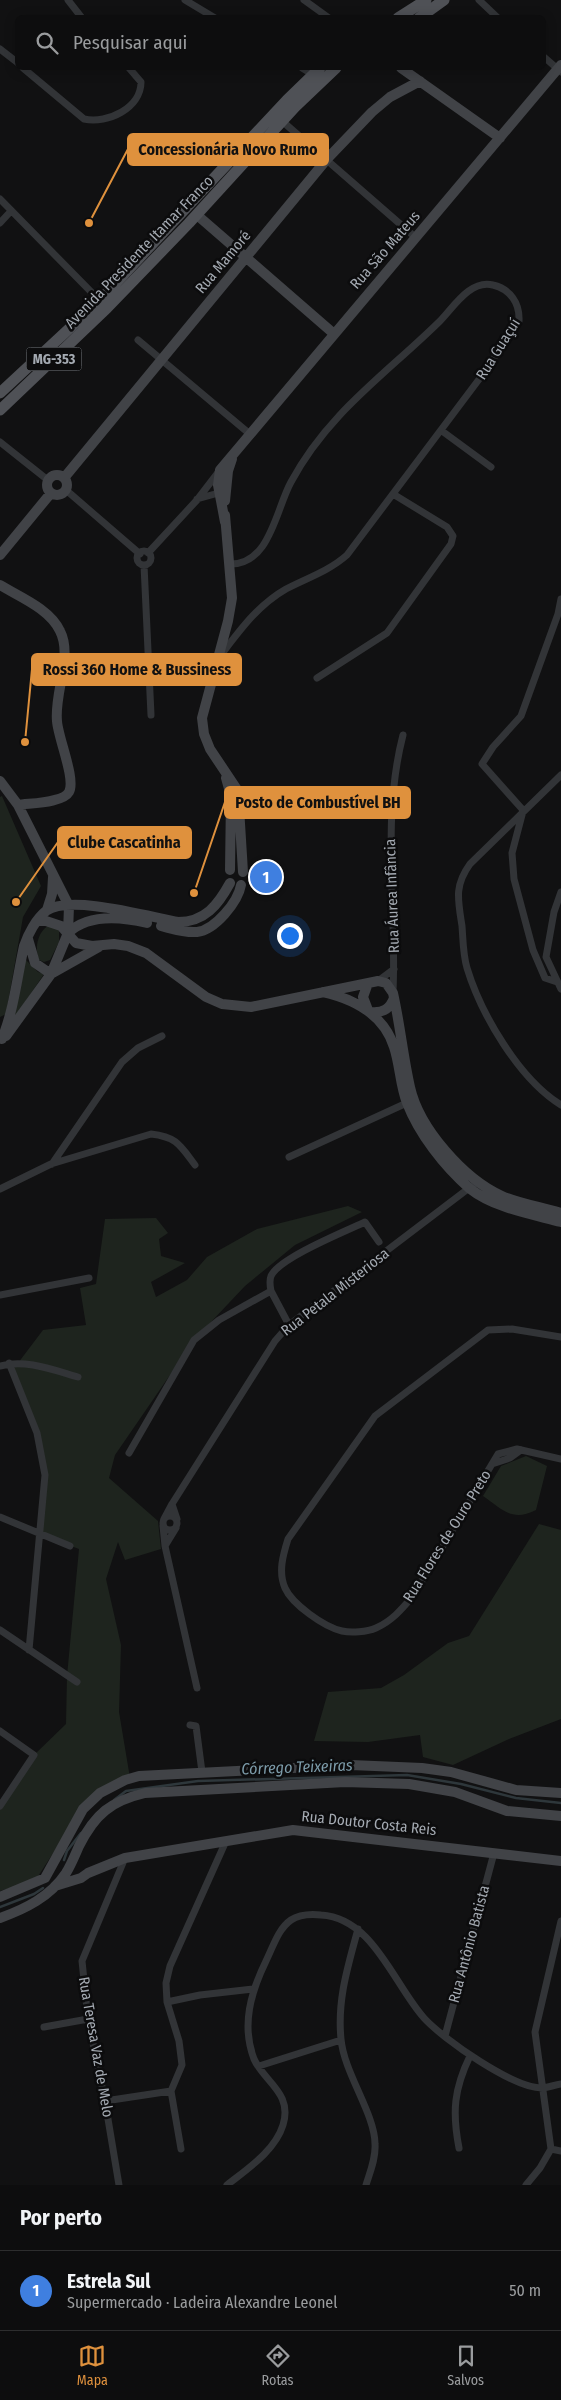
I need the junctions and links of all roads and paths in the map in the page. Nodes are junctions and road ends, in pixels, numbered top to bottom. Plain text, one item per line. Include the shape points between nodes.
1 (68, 0) edge
2 (185, 0) edge
3 (304, 0) edge
4 (426, 0) edge
5 (444, 0) edge
6 (479, 0) edge
7 (80, 15) edge
8 (211, 15) edge
9 (325, 15) edge
10 (403, 15) edge
11 (424, 15) edge
12 (495, 15) edge
13 (0, 49) edge
14 (546, 58) edge
15 (15, 61) edge
16 (560, 69) edge
17 (25, 70) edge
18 (131, 70) edge
19 (334, 70) edge
20 (404, 70) edge
21 (316, 71) edge
22 (420, 81) junction
23 (282, 121) junction
24 (500, 138) junction
25 (327, 159) junction
26 (221, 170) junction
27 (0, 199) edge
28 (11, 211) junction
29 (196, 215) junction
30 (0, 223) edge
31 (415, 237) junction
32 (245, 258) junction
33 (103, 304) junction
34 (333, 333) junction
35 (138, 340) dead end
36 (161, 359) junction
37 (0, 393) edge
38 (0, 410) edge
39 (442, 431) junction
40 (251, 434) junction
41 (0, 442) edge
42 (233, 456) junction
43 (491, 466) dead end
44 (220, 470) junction
45 (64, 478) junction
46 (49, 481) junction
47 (66, 490) junction
48 (222, 492) junction
49 (52, 493) junction
50 (393, 494) junction
51 (196, 500) junction
52 (148, 553) junction
53 (140, 554) junction
54 (0, 555) edge
55 (230, 564) junction
56 (144, 565) junction
57 (0, 585) edge
58 (561, 599) edge
59 (219, 657) junction
60 (317, 678) dead end
61 (151, 715) dead end
62 (403, 735) dead end
63 (222, 767) junction
64 (561, 775) edge
65 (0, 781) edge
66 (18, 805) junction
67 (523, 810) junction
68 (230, 870) junction
69 (243, 872) junction
70 (53, 876) junction
71 (236, 884) junction
72 (61, 889) junction
73 (561, 892) edge
74 (89, 905) junction
75 (69, 906) junction
76 (47, 910) junction
77 (37, 922) junction
78 (68, 933) junction
79 (28, 937) junction
80 (99, 947) junction
81 (394, 969) junction
82 (51, 974) junction
83 (373, 982) junction
84 (559, 986) edge
85 (320, 991) junction
86 (394, 995) junction
87 (370, 1011) junction
88 (162, 1036) dead end
89 (1, 1040) edge
90 (410, 1101) junction
91 (561, 1105) edge
92 (289, 1157) dead end
93 (52, 1164) junction
94 (195, 1165) dead end
95 (474, 1185) junction
96 (0, 1189) edge
97 (561, 1213) edge
98 (561, 1222) edge
99 (379, 1242) dead end
100 (89, 1278) dead end
101 (271, 1291) junction
102 (0, 1295) edge
103 (289, 1325) junction
104 (561, 1337) edge
105 (9, 1363) junction
106 (0, 1366) edge
107 (78, 1377) dead end
108 (129, 1453) dead end
109 (561, 1458) edge
110 (172, 1504) junction
111 (0, 1517) edge
112 (177, 1520) junction
113 (163, 1523) junction
114 (176, 1528) junction
115 (39, 1534) junction
116 (70, 1546) dead end
117 (164, 1546) junction
118 (0, 1630) edge
119 (29, 1650) junction
120 (77, 1682) dead end
121 (197, 1688) dead end
122 (190, 1725) dead end
123 (0, 1731) edge
124 (202, 1772) junction
125 (561, 1793) edge
126 (0, 1806) edge
127 (561, 1816) edge
128 (226, 1841) junction
129 (494, 1853) junction
130 (125, 1858) junction
131 (561, 1861) edge
132 (48, 1873) junction
133 (66, 1873) junction
134 (88, 1873) junction
135 (54, 1886) junction
136 (0, 1896) edge
137 (0, 1918) edge
138 (561, 1921) edge
139 (358, 1929) junction
140 (253, 1989) junction
141 (167, 2002) junction
142 (88, 2019) junction
143 (44, 2027) dead end
144 (445, 2036) junction
145 (341, 2040) junction
146 (470, 2056) junction
147 (259, 2066) junction
148 (561, 2084) edge
149 (541, 2088) junction
150 (171, 2091) junction
151 (105, 2101) junction
152 (459, 2148) dead end
153 (181, 2149) dead end
154 (551, 2149) junction
155 (561, 2151) edge
156 (119, 2185) edge
157 (227, 2185) edge
158 (366, 2185) edge
159 (526, 2185) edge

1 - 7 street
2 - 8 street
3 - 9 street
4 - 10 main road
5 - 11 main road
6 - 12 street
13 - 15 street
14 - 16 street
16 - 24 main road, Rua São Mateus
17 - 18 street via 84,119 96,121 108,119 137,101 141,82
19 - 23 main road, Avenida Presidente Itamar Franco / MG-353
20 - 22 main road
21 - 26 main road, Avenida Presidente Itamar Franco / MG-353
22 - 24 main road
22 - 25 main road, Rua Mamoré via 390,97 372,112
23 - 25 street
23 - 29 main road, Avenida Presidente Itamar Franco / MG-353
24 - 31 main road, Rua São Mateus
25 - 31 street
25 - 32 main road, Rua Mamoré
26 - 29 main road via 219,178 196,204
26 - 33 main road, Avenida Presidente Itamar Franco / MG-353
27 - 28 street
28 - 30 street
28 - 33 street
29 - 32 main road
29 - 33 main road, Avenida Presidente Itamar Franco / MG-353
31 - 34 main road, Rua São Mateus
32 - 34 main road
32 - 36 main road, Rua Mamoré
33 - 37 main road, Avenida Presidente Itamar Franco / MG-353
33 - 38 main road, Avenida Presidente Itamar Franco / MG-353
34 - 40 main road, Rua São Mateus
35 - 36 street
36 - 40 street
36 - 45 main road, Rua Mamoré
39 - 43 street
39 - 50 street, Rua Guaçuí
39 - 55 street, Rua Guaçuí via 519,321 516,301 505,290 491,284 475,287 463,294 440,321 346,408 306,456 290,483 262,547 244,563
40 - 42 main road, Rua São Mateus
41 - 46 street
42 - 44 main road, Rua São Mateus
42 - 48 main road
44 - 48 main road
44 - 51 street
45 - 46 main road via 56,476
45 - 47 main road
46 - 49 main road
47 - 49 main road via 60,495
47 - 53 street
48 - 51 street
48 - 55 main road
49 - 54 main road
50 - 59 street, Rua Guaçuí via 348,555 271,600 244,624
50 - 60 street via 447,527 453,536 450,544 386,633
51 - 52 street
52 - 53 street
52 - 56 street via 150,560
53 - 56 street via 138,562
55 - 59 main road via 231,607
56 - 61 street
57 - 66 main road via 44,612 60,630 66,648 56,711 71,780 70,790 67,795 52,801
58 - 67 street via 521,716 482,764
59 - 63 main road via 202,718 207,741
62 - 81 street, Rua Áurea Infância via 395,765 390,832
63 - 68 main road via 231,796
63 - 69 main road via 238,792
64 - 67 street
65 - 66 main road
66 - 70 main road
67 - 84 street via 512,853 514,879 533,950 545,978
67 - 91 street via 461,876 458,902 467,967 486,1011 529,1078
68 - 69 main road
68 - 71 main road via 227,876
69 - 71 main road via 244,881
70 - 72 main road
70 - 76 main road
71 - 74 main road via 212,910 197,920 187,922
71 - 78 main road via 239,892 230,909 201,931 183,931 141,921 98,919 78,924
72 - 74 main road
72 - 75 main road
73 - 84 street via 546,957
74 - 75 main road
75 - 76 main road
75 - 78 main road
76 - 77 main road
77 - 78 main road via 55,923
77 - 79 main road
78 - 80 main road via 76,943
78 - 82 main road
79 - 82 main road via 32,958
79 - 89 main road via 13,1008
80 - 82 main road
80 - 85 main road via 121,945 146,953 206,997 222,1004 251,1007
81 - 83 street, Rua Áurea Infância
81 - 86 street, Rua Áurea Infância
82 - 89 main road
83 - 85 main road
83 - 86 main road via 386,983
83 - 87 main road via 363,997
85 - 87 main road
86 - 87 main road via 390,1006 383,1011
86 - 90 main road
87 - 90 main road via 390,1037
88 - 93 street via 138,1048 122,1062
90 - 92 street
90 - 95 main road
93 - 94 street via 151,1134 176,1140
93 - 96 street
95 - 97 main road
95 - 98 main road via 495,1203
95 - 103 street, Rua Petala Misteriosa
99 - 101 street via 365,1222 322,1241 277,1268 271,1275
100 - 102 street
101 - 103 street
101 - 108 street via 219,1320 194,1340
103 - 110 street, Rua Petala Misteriosa via 274,1341
104 - 109 street, Rua Flores de Ouro Preto via 512,1328 488,1330 376,1416 288,1539 281,1572 285,1588 295,1602 312,1615 342,1631 374,1628 398,1614 413,1596 498,1454 522,1450
105 - 106 street
105 - 107 street via 32,1364
105 - 115 street via 37,1433 45,1476
110 - 112 street
110 - 113 street, Rua Petala Misteriosa
111 - 115 street
112 - 113 street via 169,1516
112 - 114 street
113 - 114 street via 168,1530
113 - 117 street
114 - 117 street
115 - 116 street
115 - 119 street
117 - 121 street
118 - 119 street
119 - 120 street
122 - 124 street via 196,1726
123 - 126 street via 34,1754
124 - 125 main road via 351,1765 422,1768 451,1772 516,1790
124 - 132 main road via 139,1776 100,1793 83,1809
127 - 133 main road via 507,1811 455,1792 408,1784 336,1782 145,1793 117,1801 99,1814
128 - 129 main road, Rua Doutor Costa Reis via 293,1830
128 - 130 main road, Rua Doutor Costa Reis
128 - 141 street via 170,1966 166,1983
129 - 131 main road, Rua Doutor Costa Reis
129 - 144 street, Rua Antônio Batista
130 - 134 main road, Rua Doutor Costa Reis
130 - 142 street, Rua Teresa Vaz de Melo via 82,1961
132 - 133 main road, Rua Doutor Costa Reis via 59,1869
132 - 135 main road via 50,1885
132 - 136 main road
133 - 134 main road, Rua Doutor Costa Reis
133 - 135 main road
134 - 135 main road, Rua Doutor Costa Reis
135 - 137 main road via 25,1909
138 - 149 street via 535,2032
139 - 140 street via 330,1915 308,1914 292,1919 282,1929
139 - 144 street via 371,1941 424,2018
139 - 145 street via 344,1979 340,2006
140 - 141 street
140 - 147 street via 248,2038
141 - 150 street via 179,2041 182,2065
142 - 143 street
142 - 151 street, Rua Teresa Vaz de Melo
144 - 146 street
145 - 147 street
145 - 158 street via 352,2080 376,2141
146 - 149 street via 508,2078
146 - 152 street via 456,2088 454,2122
147 - 157 street via 281,2096 284,2124 276,2140
148 - 149 street
149 - 154 street
150 - 151 street
150 - 153 street
151 - 156 street, Rua Teresa Vaz de Melo
154 - 155 street
154 - 159 street

